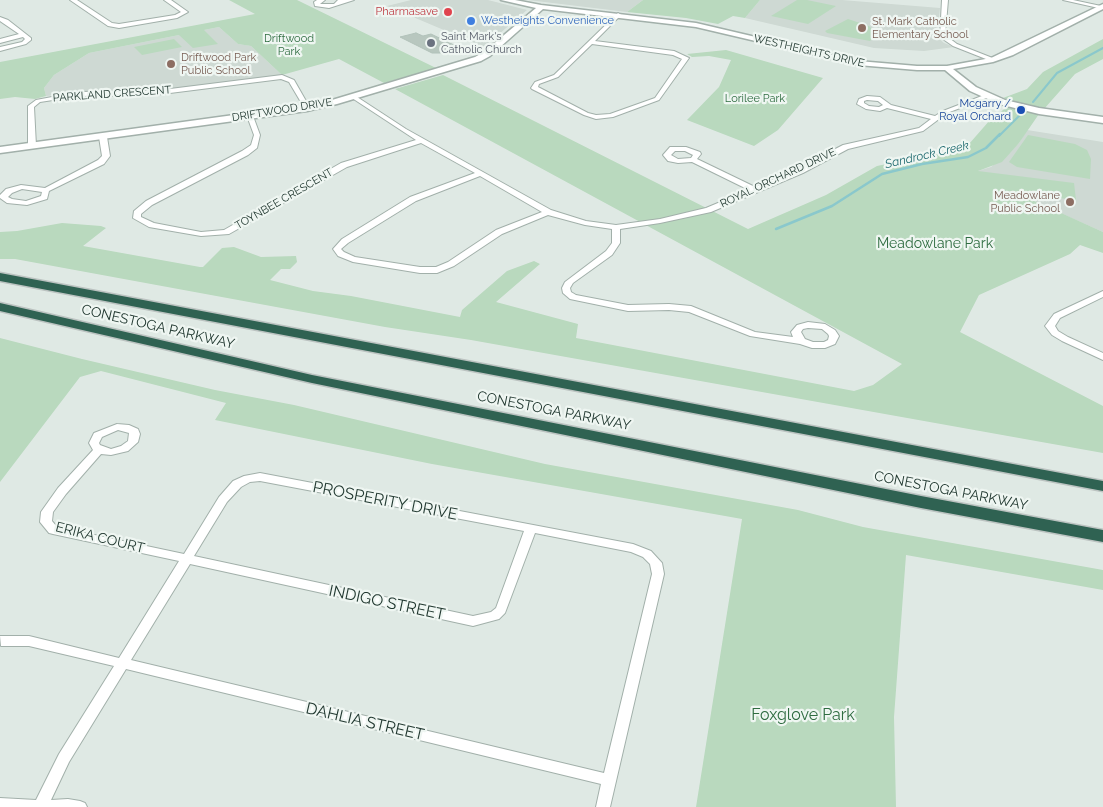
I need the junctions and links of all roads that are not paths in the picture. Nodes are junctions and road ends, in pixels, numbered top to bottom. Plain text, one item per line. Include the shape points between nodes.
1 (73, 0) edge
2 (167, 0) edge
3 (322, 0) edge
4 (351, 0) edge
5 (504, 0) edge
6 (945, 0) edge
7 (1066, 0) edge
8 (337, 1) edge
9 (541, 7) junction
10 (1102, 7) edge
11 (618, 16) junction
12 (0, 19) edge
13 (24, 35) junction
14 (0, 40) edge
15 (591, 42) junction
16 (0, 48) edge
17 (992, 60) junction
18 (947, 68) junction
19 (987, 96) junction
20 (354, 97) junction
21 (887, 106) dead end
22 (307, 108) junction
23 (250, 116) junction
24 (937, 119) junction
25 (1103, 120) edge
26 (103, 137) junction
27 (422, 140) junction
28 (32, 146) junction
29 (0, 150) edge
30 (694, 160) dead end
31 (482, 173) junction
32 (46, 190) junction
33 (755, 190) junction
34 (548, 212) junction
35 (616, 227) junction
36 (0, 277) edge
37 (1103, 294) edge
38 (0, 307) edge
39 (802, 341) dead end
40 (1103, 357) edge
41 (99, 450) dead end
42 (1103, 486) edge
43 (531, 529) junction
44 (1103, 536) edge
45 (186, 559) junction
46 (0, 642) edge
47 (121, 662) junction
48 (610, 780) junction
49 (0, 804) edge
50 (40, 807) edge
51 (80, 807) edge
52 (604, 807) edge

1 - 2 street via 110,25 119,26 185,12
3 - 8 street via 317,5 333,6
4 - 8 street
5 - 9 street, WESTHEIGHTS DRIVE
6 - 17 street via 942,36
7 - 10 street
9 - 11 street, WESTHEIGHTS DRIVE
9 - 20 street, DRIFTWOOD DRIVE via 488,54 478,59
10 - 17 street, WESTHEIGHTS DRIVE
11 - 15 street
11 - 18 street, WESTHEIGHTS DRIVE via 696,25 858,63
12 - 13 street
13 - 14 street
13 - 16 street via 29,39 24,44
15 - 15 street via 556,76 535,84 534,88 586,114 612,116 657,99 686,61 674,53
17 - 18 street, WESTHEIGHTS DRIVE
18 - 19 street
19 - 24 street, ROYAL ORCHARD DRIVE via 952,108
19 - 25 street via 1039,112
20 - 22 street, DRIFTWOOD DRIVE
20 - 27 street, ROYAL ORCHARD DRIVE
21 - 24 street
22 - 23 street, DRIFTWOOD DRIVE
22 - 28 street, PARKLAND CRESCENT via 292,81 282,77 154,93 79,94 47,98 31,106
23 - 26 street, DRIFTWOOD DRIVE
23 - 27 street, TOYNBEE CRESCENT via 257,135 254,146 149,203 137,213 137,218 145,224 201,234 226,232 344,165
24 - 33 street, ROYAL ORCHARD DRIVE via 912,134 833,152 800,171
26 - 28 street, DRIFTWOOD DRIVE
26 - 32 street via 105,159
27 - 31 street, ROYAL ORCHARD DRIVE
28 - 29 street, DRIFTWOOD DRIVE
30 - 33 street
31 - 34 street, ROYAL ORCHARD DRIVE
31 - 34 street via 413,199 337,250 353,259 437,270 499,232
32 - 32 street via 21,187 9,190 3,197 27,203 44,197
33 - 35 street, ROYAL ORCHARD DRIVE via 708,210
34 - 35 street, ROYAL ORCHARD DRIVE via 585,224
35 - 39 street via 616,243 609,253 568,282 567,293 628,308 691,309 753,334
36 - 42 highway, CONESTOGA PARKWAY
37 - 40 street via 1057,316 1050,326 1065,340
38 - 44 highway, CONESTOGA PARKWAY via 312,379
41 - 45 street, ERIKA COURT via 52,504 46,518 49,526 53,530
43 - 45 street, PROSPERITY DRIVE via 260,477 248,479 228,492
43 - 45 street, INDIGO STREET via 502,610 495,616 473,621
43 - 48 street, PROSPERITY DRIVE via 633,548 656,562 658,574
45 - 47 street, PROSPERITY DRIVE
46 - 47 street, DAHLIA STREET via 28,641
47 - 48 street, DAHLIA STREET
47 - 50 street, PROSPERITY DRIVE via 64,758
48 - 52 street, PROSPERITY DRIVE
49 - 50 street
50 - 51 street

